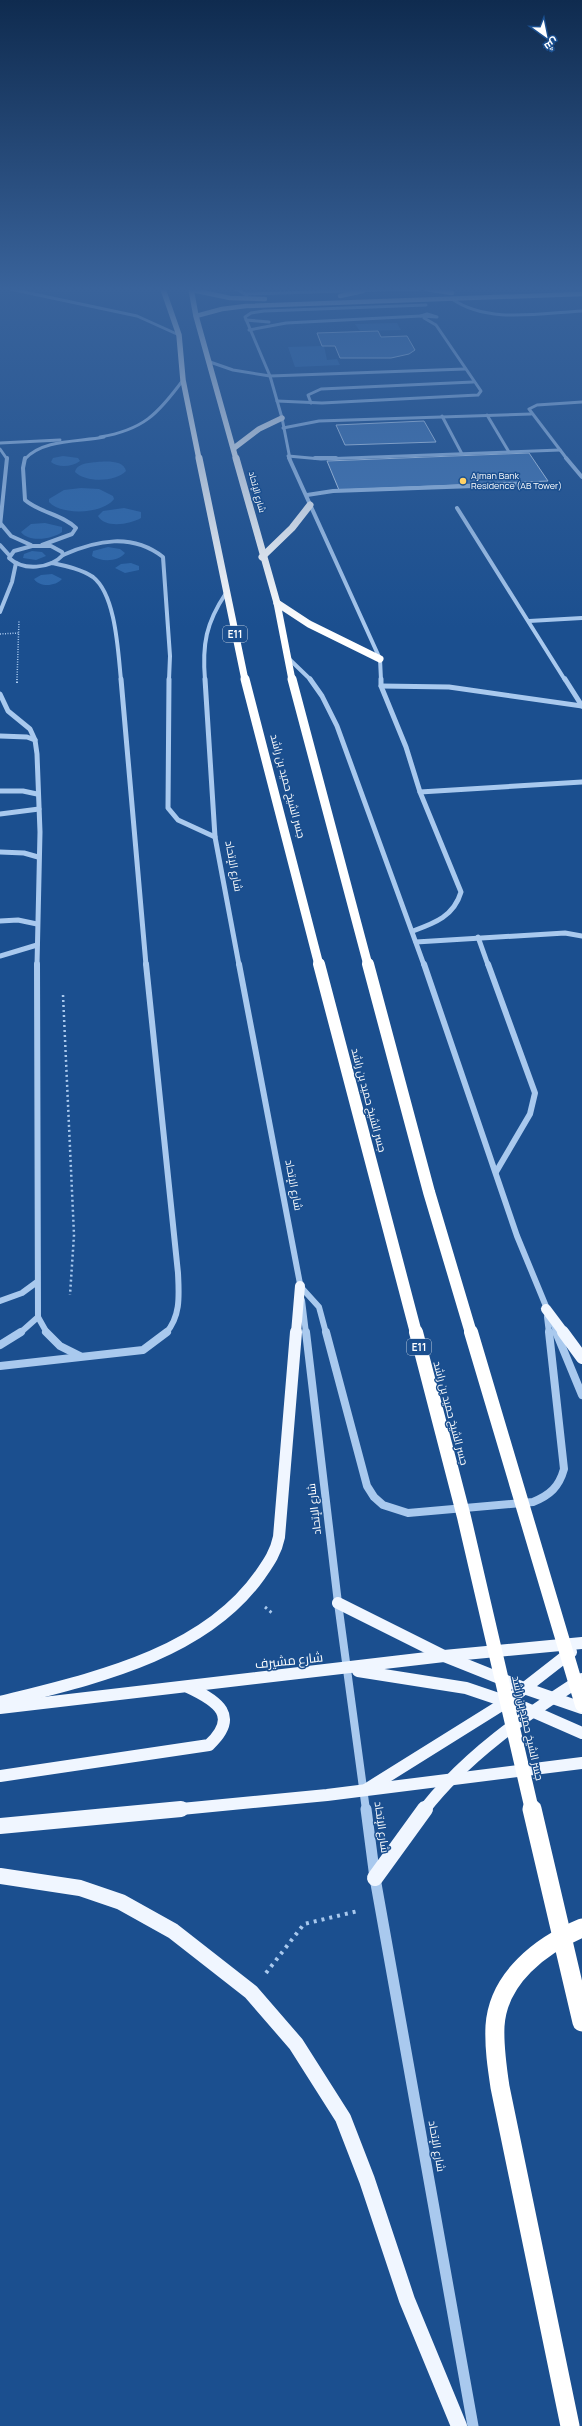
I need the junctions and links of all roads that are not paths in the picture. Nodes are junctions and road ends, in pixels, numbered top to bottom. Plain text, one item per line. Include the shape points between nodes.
1 (166, 402) edge
2 (187, 402) edge
3 (221, 402) edge
4 (330, 402) edge
5 (577, 402) edge
6 (278, 403) joint
7 (309, 403) joint
8 (531, 414) junction
9 (486, 415) junction
10 (442, 416) junction
11 (282, 418) junction
12 (283, 428) junction
13 (104, 437) junction
14 (0, 443) edge
15 (234, 448) junction
16 (0, 449) edge
17 (560, 450) junction
18 (510, 452) junction
19 (462, 454) junction
20 (288, 456) junction
21 (582, 477) edge
22 (5, 479) junction
23 (0, 481) edge
24 (529, 484) dead end
25 (0, 492) edge
26 (5, 494) junction
27 (307, 495) junction
28 (310, 505) junction
29 (457, 508) dead end
30 (1, 525) edge
31 (0, 545) edge
32 (42, 545) junction
33 (32, 546) junction
34 (9, 555) junction
35 (63, 555) junction
36 (262, 556) junction
37 (16, 563) junction
38 (52, 563) junction
39 (226, 593) junction
40 (277, 603) junction
41 (0, 612) edge
42 (582, 618) edge
43 (529, 621) junction
44 (286, 656) junction
45 (380, 658) junction
46 (382, 686) junction
47 (0, 694) edge
48 (582, 706) edge
49 (0, 736) edge
50 (35, 740) junction
51 (582, 782) edge
52 (0, 791) edge
53 (420, 792) junction
54 (37, 794) junction
55 (40, 809) junction
56 (0, 814) edge
57 (215, 837) junction
58 (0, 852) edge
59 (38, 857) junction
60 (0, 921) edge
61 (37, 924) junction
62 (413, 931) junction
63 (582, 936) edge
64 (478, 937) junction
65 (416, 942) junction
66 (36, 945) junction
67 (0, 956) edge
68 (496, 1172) junction
69 (37, 1282) junction
70 (300, 1286) junction
71 (0, 1301) edge
72 (546, 1309) junction
73 (38, 1317) junction
74 (0, 1344) edge
75 (84, 1358) junction
76 (582, 1358) edge
77 (0, 1366) edge
78 (582, 1395) edge
79 (338, 1603) junction
80 (582, 1643) edge
81 (444, 1656) junction
82 (347, 1669) junction
83 (582, 1679) edge
84 (186, 1686) junction
85 (524, 1688) junction
86 (551, 1698) junction
87 (508, 1701) junction
88 (0, 1702) edge
89 (582, 1707) edge
90 (0, 1708) edge
91 (532, 1710) junction
92 (582, 1733) edge
93 (582, 1763) edge
94 (0, 1776) edge
95 (452, 1778) junction
96 (364, 1791) junction
97 (0, 1826) edge
98 (0, 1876) edge
99 (375, 1878) junction
100 (582, 1928) edge
101 (582, 2022) edge
102 (459, 2426) edge
103 (473, 2426) edge
104 (570, 2426) edge

1 - 13 street via 148,422 122,433
2 - 39 highway, E11
3 - 15 highway, شارع الإتحاد
4 - 7 street
5 - 8 street via 537,404 529,409
6 - 7 street
6 - 11 street
8 - 9 street
8 - 17 street
9 - 10 street
9 - 18 street
10 - 12 street via 319,421
10 - 19 street
11 - 12 street
11 - 15 highway via 259,429
12 - 20 street
13 - 14 street
13 - 32 street via 43,448 27,456 23,462 26,500 39,511 72,523 76,528 72,534
15 - 36 highway, شارع الإتحاد
16 - 22 street via 7,458
17 - 18 street
17 - 21 street
18 - 19 street
19 - 20 street via 321,459
20 - 27 street
22 - 23 street
22 - 26 street
24 - 27 street
25 - 26 street
26 - 30 street
27 - 28 street
28 - 36 highway via 292,528
28 - 45 street
29 - 43 street
30 - 33 street via 11,536
31 - 34 street
32 - 33 street
32 - 35 street via 58,548
33 - 34 street
34 - 37 street via 11,561
35 - 38 street
35 - 57 street via 91,543 122,541 148,546 163,557 170,656 167,716 168,808 178,820
36 - 40 highway, شارع الإتحاد
37 - 38 street via 37,566
37 - 41 street via 12,582
38 - 75 street via 83,572 94,579 101,586 110,607 117,652 178,1273 179,1304 175,1322 162,1338 143,1350
39 - 57 street, شارع الإتحاد via 209,621 203,653
39 - 101 highway, جسر الشيخ حميد بن راشد / E11 via 244,676 464,1517
40 - 44 highway, شارع الإتحاد
40 - 45 highway via 309,624
42 - 43 street
43 - 48 street
44 - 62 street via 303,668 326,702
44 - 89 highway, شارع الإتحاد via 428,1192
45 - 46 street
46 - 48 street via 449,687
46 - 53 street via 406,747
47 - 50 street via 4,706 30,729
49 - 50 street via 27,737
50 - 54 street
51 - 53 street
52 - 54 street
53 - 62 street via 460,892 459,902 453,911 442,919
54 - 55 street
55 - 56 street
55 - 59 street
57 - 70 street, شارع الإتحاد
58 - 59 street via 24,853
59 - 61 street
60 - 61 street via 18,920
61 - 66 street
62 - 65 street
63 - 64 street via 565,933
64 - 65 street
64 - 68 street via 535,1093 530,1114
65 - 68 street
66 - 67 street
66 - 69 street via 39,1225
68 - 72 street via 517,1236
69 - 71 street via 10,1299
69 - 73 street
70 - 72 street via 318,1307 367,1486 372,1496 387,1508 408,1513 534,1502 550,1495 561,1483 564,1468
70 - 79 street, شارع الإتحاد
70 - 88 main road via 282,1517 274,1554 247,1593 214,1622 175,1644 125,1666
72 - 76 main road
72 - 78 street
73 - 74 street via 20,1333
73 - 75 street via 42,1327 58,1346
75 - 77 street
79 - 81 main road
79 - 82 street, شارع الإتحاد
80 - 81 main road, شارع مشيرف
80 - 85 main road
81 - 82 main road, شارع مشيرف
81 - 85 main road
82 - 84 main road, شارع مشيرف
82 - 87 main road via 424,1679
82 - 96 street, شارع الإتحاد
83 - 86 main road
84 - 90 main road, شارع مشيرف
84 - 94 main road via 216,1701 223,1711 226,1724 220,1736 209,1745
85 - 86 main road
85 - 87 main road
86 - 89 main road
86 - 91 main road
87 - 91 main road
87 - 96 main road
91 - 92 main road
91 - 95 main road
93 - 95 main road
95 - 96 main road
95 - 99 main road via 427,1806
96 - 97 main road
96 - 99 street, شارع الإتحاد
98 - 102 main road via 80,1888 121,1902 173,1931 251,1992 296,2044 343,2118 367,2180 407,2300
99 - 103 street, شارع الإتحاد
100 - 104 highway via 542,1948 524,1965 508,1986 498,2010 494,2032 502,2090

